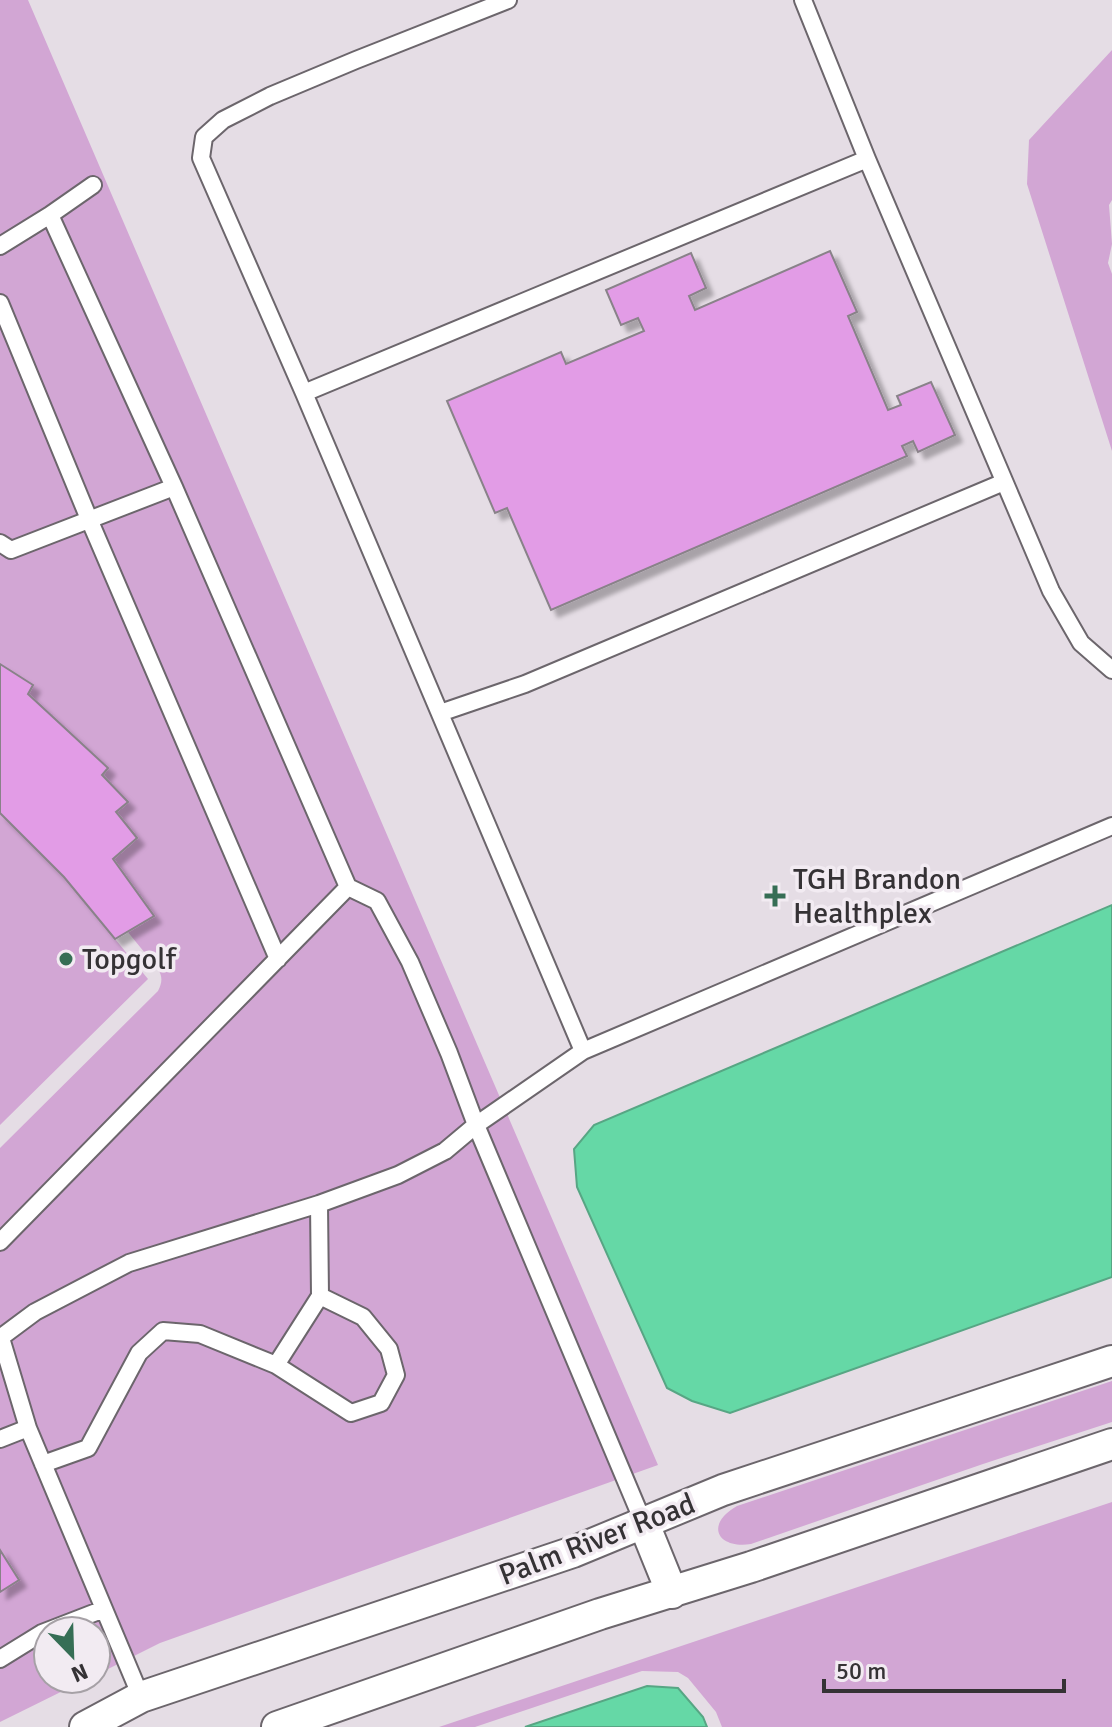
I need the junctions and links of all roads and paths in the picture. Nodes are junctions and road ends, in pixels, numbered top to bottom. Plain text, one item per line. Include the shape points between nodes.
1 (508, 0) edge
2 (803, 0) edge
3 (867, 159) junction
4 (93, 185) dead end
5 (50, 215) junction
6 (0, 246) edge
7 (0, 303) edge
8 (304, 393) junction
9 (1004, 482) junction
10 (174, 487) junction
11 (89, 519) junction
12 (0, 543) edge
13 (1112, 670) edge
14 (440, 713) junction
15 (1112, 826) edge
16 (348, 887) junction
17 (278, 959) junction
18 (583, 1051) junction
19 (476, 1125) junction
20 (319, 1204) junction
21 (0, 1242) edge
22 (320, 1296) junction
23 (0, 1338) edge
24 (1112, 1361) edge
25 (276, 1365) junction
26 (28, 1428) junction
27 (0, 1439) edge
28 (1112, 1444) edge
29 (43, 1464) junction
30 (644, 1524) junction
31 (672, 1593) junction
32 (104, 1609) junction
33 (0, 1659) edge
34 (141, 1697) junction
35 (85, 1727) edge
36 (277, 1727) edge

1 - 8 lane via 270,96 223,120 204,137 201,158
2 - 3 lane
3 - 8 lane
3 - 9 lane
4 - 5 lane
5 - 6 lane
5 - 10 lane
7 - 11 lane
8 - 14 lane
9 - 13 lane via 1051,591 1081,643
9 - 14 lane via 539,678
10 - 11 lane
10 - 16 lane
11 - 12 lane via 11,550
11 - 17 lane
14 - 18 lane
15 - 18 lane
16 - 17 lane
16 - 19 lane via 377,901 410,962
17 - 21 lane
18 - 19 lane
19 - 20 lane via 445,1151 398,1175
19 - 30 lane
20 - 22 lane
20 - 23 lane via 129,1263 35,1312
22 - 25 lane
22 - 25 lane via 363,1317 389,1349 396,1375 381,1403 351,1413
23 - 26 lane
24 - 30 street, Palm River Road via 723,1490
25 - 29 lane via 200,1334 163,1331 139,1353 88,1448
26 - 27 lane
26 - 29 lane
28 - 31 street
29 - 32 lane
30 - 31 street
30 - 34 street, Palm River Road
31 - 36 street
32 - 33 lane via 42,1633
32 - 34 lane
34 - 35 street, Palm River Road

